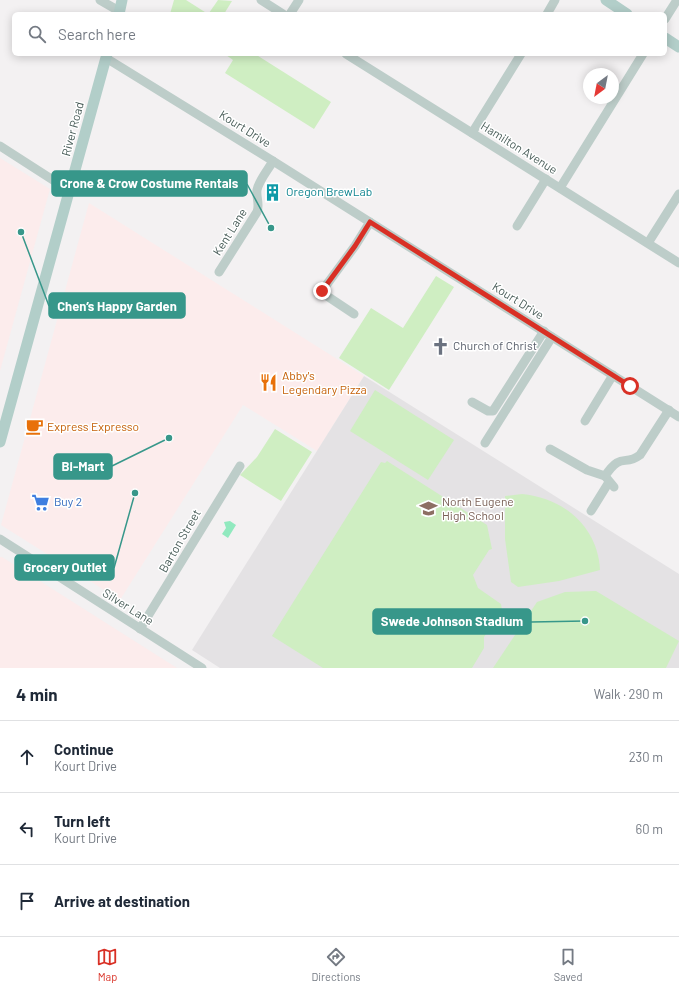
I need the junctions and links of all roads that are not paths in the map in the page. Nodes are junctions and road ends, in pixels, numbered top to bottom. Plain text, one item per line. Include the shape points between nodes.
1 (100, 0) edge
2 (261, 0) edge
3 (299, 0) edge
4 (556, 0) edge
5 (606, 0) edge
6 (677, 0) edge
7 (120, 8) edge
8 (280, 12) edge
9 (291, 12) edge
10 (548, 12) edge
11 (624, 12) edge
12 (667, 16) edge
13 (667, 39) edge
14 (679, 47) edge
15 (107, 56) edge
16 (349, 56) edge
17 (521, 56) edge
18 (642, 56) edge
19 (472, 133) junction
20 (0, 146) edge
21 (273, 161) junction
22 (546, 179) junction
23 (560, 188) junction
24 (70, 191) junction
25 (679, 194) edge
26 (370, 222) junction
27 (517, 226) dead end
28 (648, 243) junction
29 (679, 263) edge
30 (220, 272) dead end
31 (354, 314) dead end
32 (544, 331) junction
33 (552, 337) junction
34 (613, 375) junction
35 (472, 402) dead end
36 (668, 410) junction
37 (679, 417) edge
38 (585, 421) dead end
39 (0, 442) edge
40 (485, 443) dead end
41 (550, 449) dead end
42 (240, 466) dead end
43 (609, 482) junction
44 (591, 511) dead end
45 (0, 539) edge
46 (140, 629) junction
47 (202, 668) edge

1 - 7 street
2 - 8 street
3 - 9 street
4 - 10 street
5 - 11 main road
6 - 12 street
13 - 14 main road
15 - 21 street, Kourt Drive
15 - 24 main road, River Road
16 - 19 street, Hamilton Avenue
17 - 19 street
18 - 23 street
19 - 22 street, Hamilton Avenue
20 - 24 street
21 - 26 street, Kourt Drive
21 - 30 street, Kent Lane via 258,186 257,212
22 - 23 street, Hamilton Avenue
22 - 27 street
23 - 28 street, Hamilton Avenue
24 - 39 main road, River Road
25 - 28 street
26 - 31 street via 322,291
26 - 32 street, Kourt Drive
28 - 29 street, Hamilton Avenue
32 - 33 street, Kourt Drive
32 - 35 street via 493,411
33 - 34 street, Kourt Drive
33 - 40 street
34 - 36 street, Kourt Drive
34 - 38 street
36 - 37 street, Kourt Drive
36 - 43 street via 640,455 616,462
41 - 43 street
42 - 46 street, Barton Street
43 - 44 street
45 - 46 street, Silver Lane
46 - 47 street, Silver Lane

